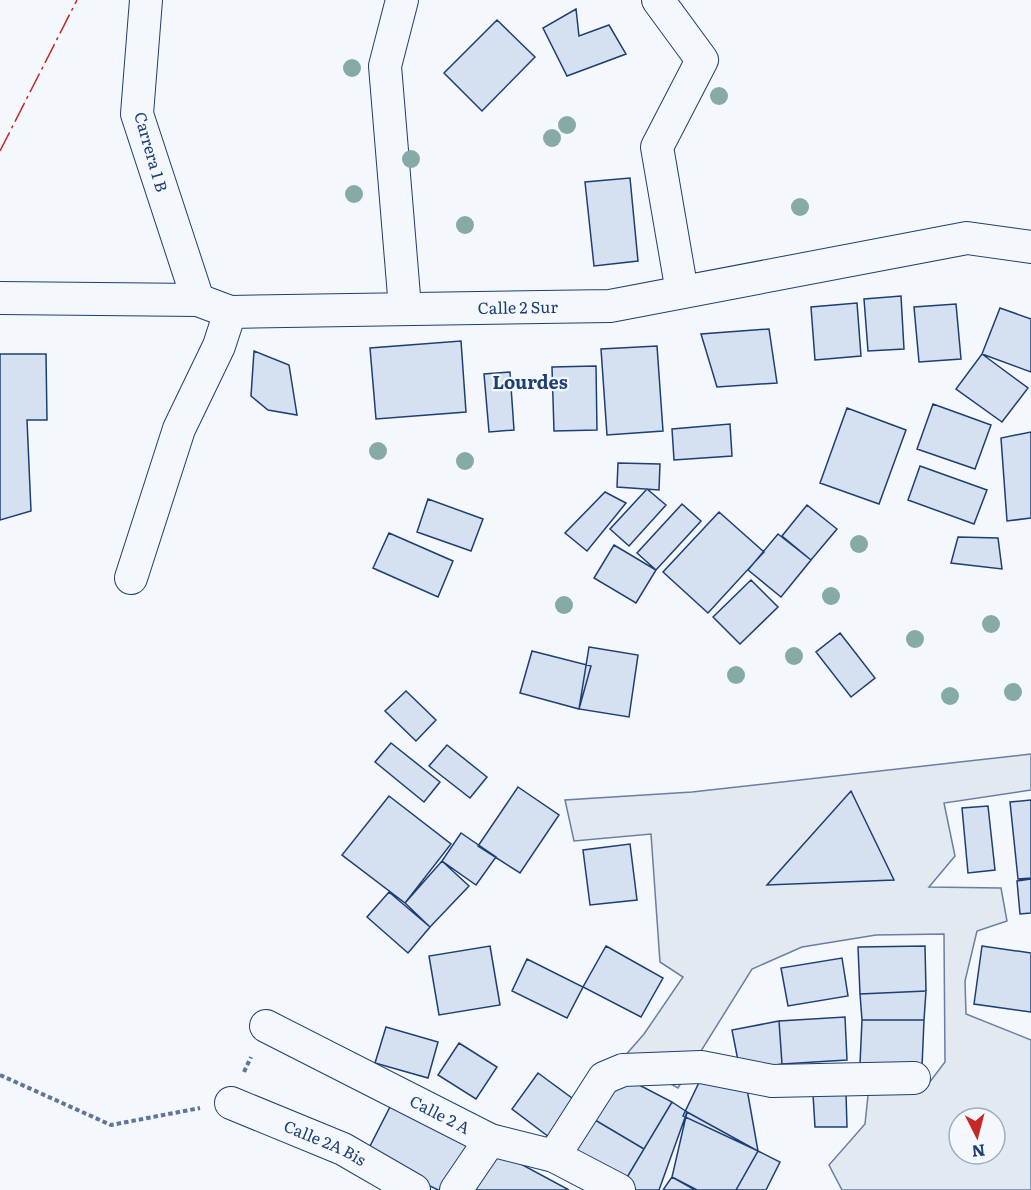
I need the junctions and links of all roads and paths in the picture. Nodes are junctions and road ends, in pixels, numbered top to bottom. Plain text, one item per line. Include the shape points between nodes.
1 (146, 0) edge
2 (402, 0) edge
3 (658, 0) edge
4 (1031, 246) edge
5 (682, 292) junction
6 (0, 297) edge
7 (198, 300) junction
8 (405, 308) junction
9 (230, 312) junction
10 (130, 578) dead end
11 (266, 1026) joint
12 (0, 1075) edge
13 (914, 1078) dead end
14 (231, 1103) junction
15 (490, 1140) junction
16 (554, 1156) junction
17 (414, 1190) edge
18 (456, 1190) edge
19 (619, 1190) edge

1 - 7 street, Carrera 1 B via 137,114
2 - 8 street via 385,66
3 - 5 street via 702,60 657,147
4 - 5 street, Calle 2 Sur via 967,238
5 - 8 street, Calle 2 Sur via 610,306
6 - 7 street, Calle 2 Sur
7 - 9 street, Calle 2 Sur
8 - 9 street, Calle 2 Sur
9 - 10 street via 219,346 179,429
11 - 14 path
11 - 15 street, Calle 2 A
12 - 14 path via 111,1125
13 - 16 street via 772,1081 701,1067 623,1070 604,1078
14 - 17 street, Calle 2A Bis via 343,1149
15 - 16 street, Calle 2 A
15 - 18 street
16 - 19 street, Calle 2 A

